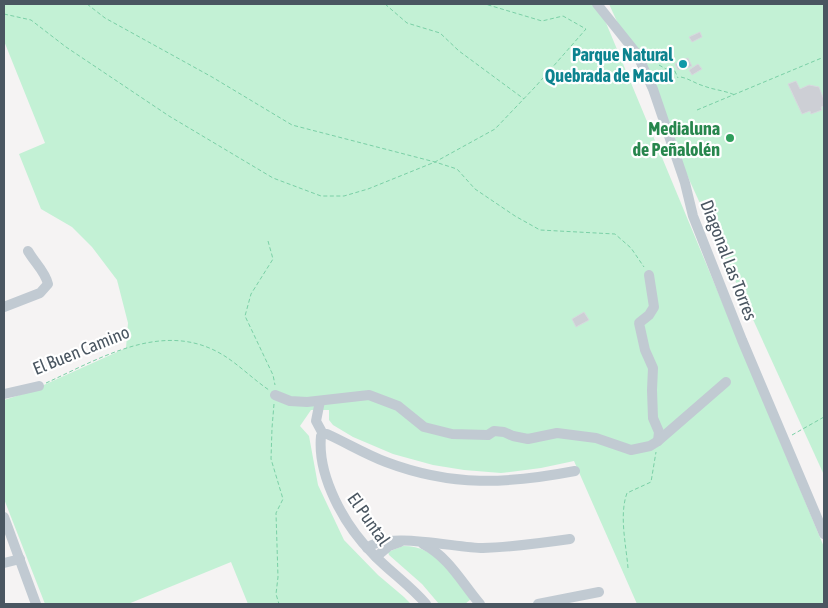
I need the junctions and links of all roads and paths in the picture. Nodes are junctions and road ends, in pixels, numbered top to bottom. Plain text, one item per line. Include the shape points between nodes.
1 (87, 4) edge
2 (385, 4) edge
3 (485, 4) edge
4 (596, 4) edge
5 (4, 14) edge
6 (824, 57) edge
7 (659, 65) dead end
8 (682, 77) dead end
9 (678, 78) dead end
10 (735, 95) junction
11 (524, 99) junction
12 (698, 110) dead end
13 (435, 162) junction
14 (268, 241) dead end
15 (28, 251) dead end
16 (649, 275) joint
17 (4, 307) edge
18 (726, 382) dead end
19 (39, 386) joint
20 (4, 394) edge
21 (276, 395) junction
22 (320, 401) junction
23 (824, 417) edge
24 (323, 434) junction
25 (794, 434) dead end
26 (658, 441) junction
27 (575, 471) dead end
28 (4, 517) edge
29 (824, 534) edge
30 (570, 538) dead end
31 (403, 542) junction
32 (417, 542) junction
33 (450, 545) junction
34 (367, 548) junction
35 (443, 557) junction
36 (376, 558) junction
37 (20, 559) junction
38 (4, 563) edge
39 (628, 568) dead end
40 (599, 592) dead end
41 (36, 604) edge
42 (279, 604) edge
43 (426, 604) edge
44 (480, 604) edge
45 (538, 604) edge

1 - 13 path via 104,18 292,125
2 - 11 path via 407,23 440,32
3 - 11 path via 542,22 563,16 586,29
4 - 29 street, Diagonal Las Torres via 637,54 653,89 693,216
5 - 13 path via 31,20 177,121 273,178 321,196 344,196
6 - 10 path
7 - 9 path via 666,69 673,67
8 - 10 path
10 - 12 path
11 - 13 path via 495,129
13 - 16 path via 457,169 475,188 540,230 615,234 631,248
14 - 21 path via 273,259 251,294 245,316 273,375
15 - 17 street via 48,284 40,293
16 - 26 street via 654,307 639,322 653,368 653,418 659,432
18 - 26 street
19 - 20 street, El Buen Camino
19 - 21 path, El Buen Camino via 123,348 171,339 188,341 224,355
21 - 22 street via 290,401
21 - 42 path via 271,459 283,500 276,513 276,594
22 - 24 street, El Puntal via 316,421
22 - 26 street via 369,395 398,406 424,427 452,434 488,435 494,431 528,439 557,433 596,438 631,450
23 - 25 path
24 - 27 street via 386,462 448,478 506,481
24 - 34 street, El Puntal via 321,450 332,493 348,524
26 - 39 path via 651,482 627,493 624,501
28 - 37 street
30 - 33 street via 484,548
31 - 32 street
31 - 34 street via 380,542
31 - 36 street via 389,546
32 - 33 street
32 - 35 street
33 - 35 street via 444,550
34 - 36 street, El Puntal
35 - 44 street
36 - 43 street, El Puntal
37 - 38 street
37 - 41 street
40 - 45 street

